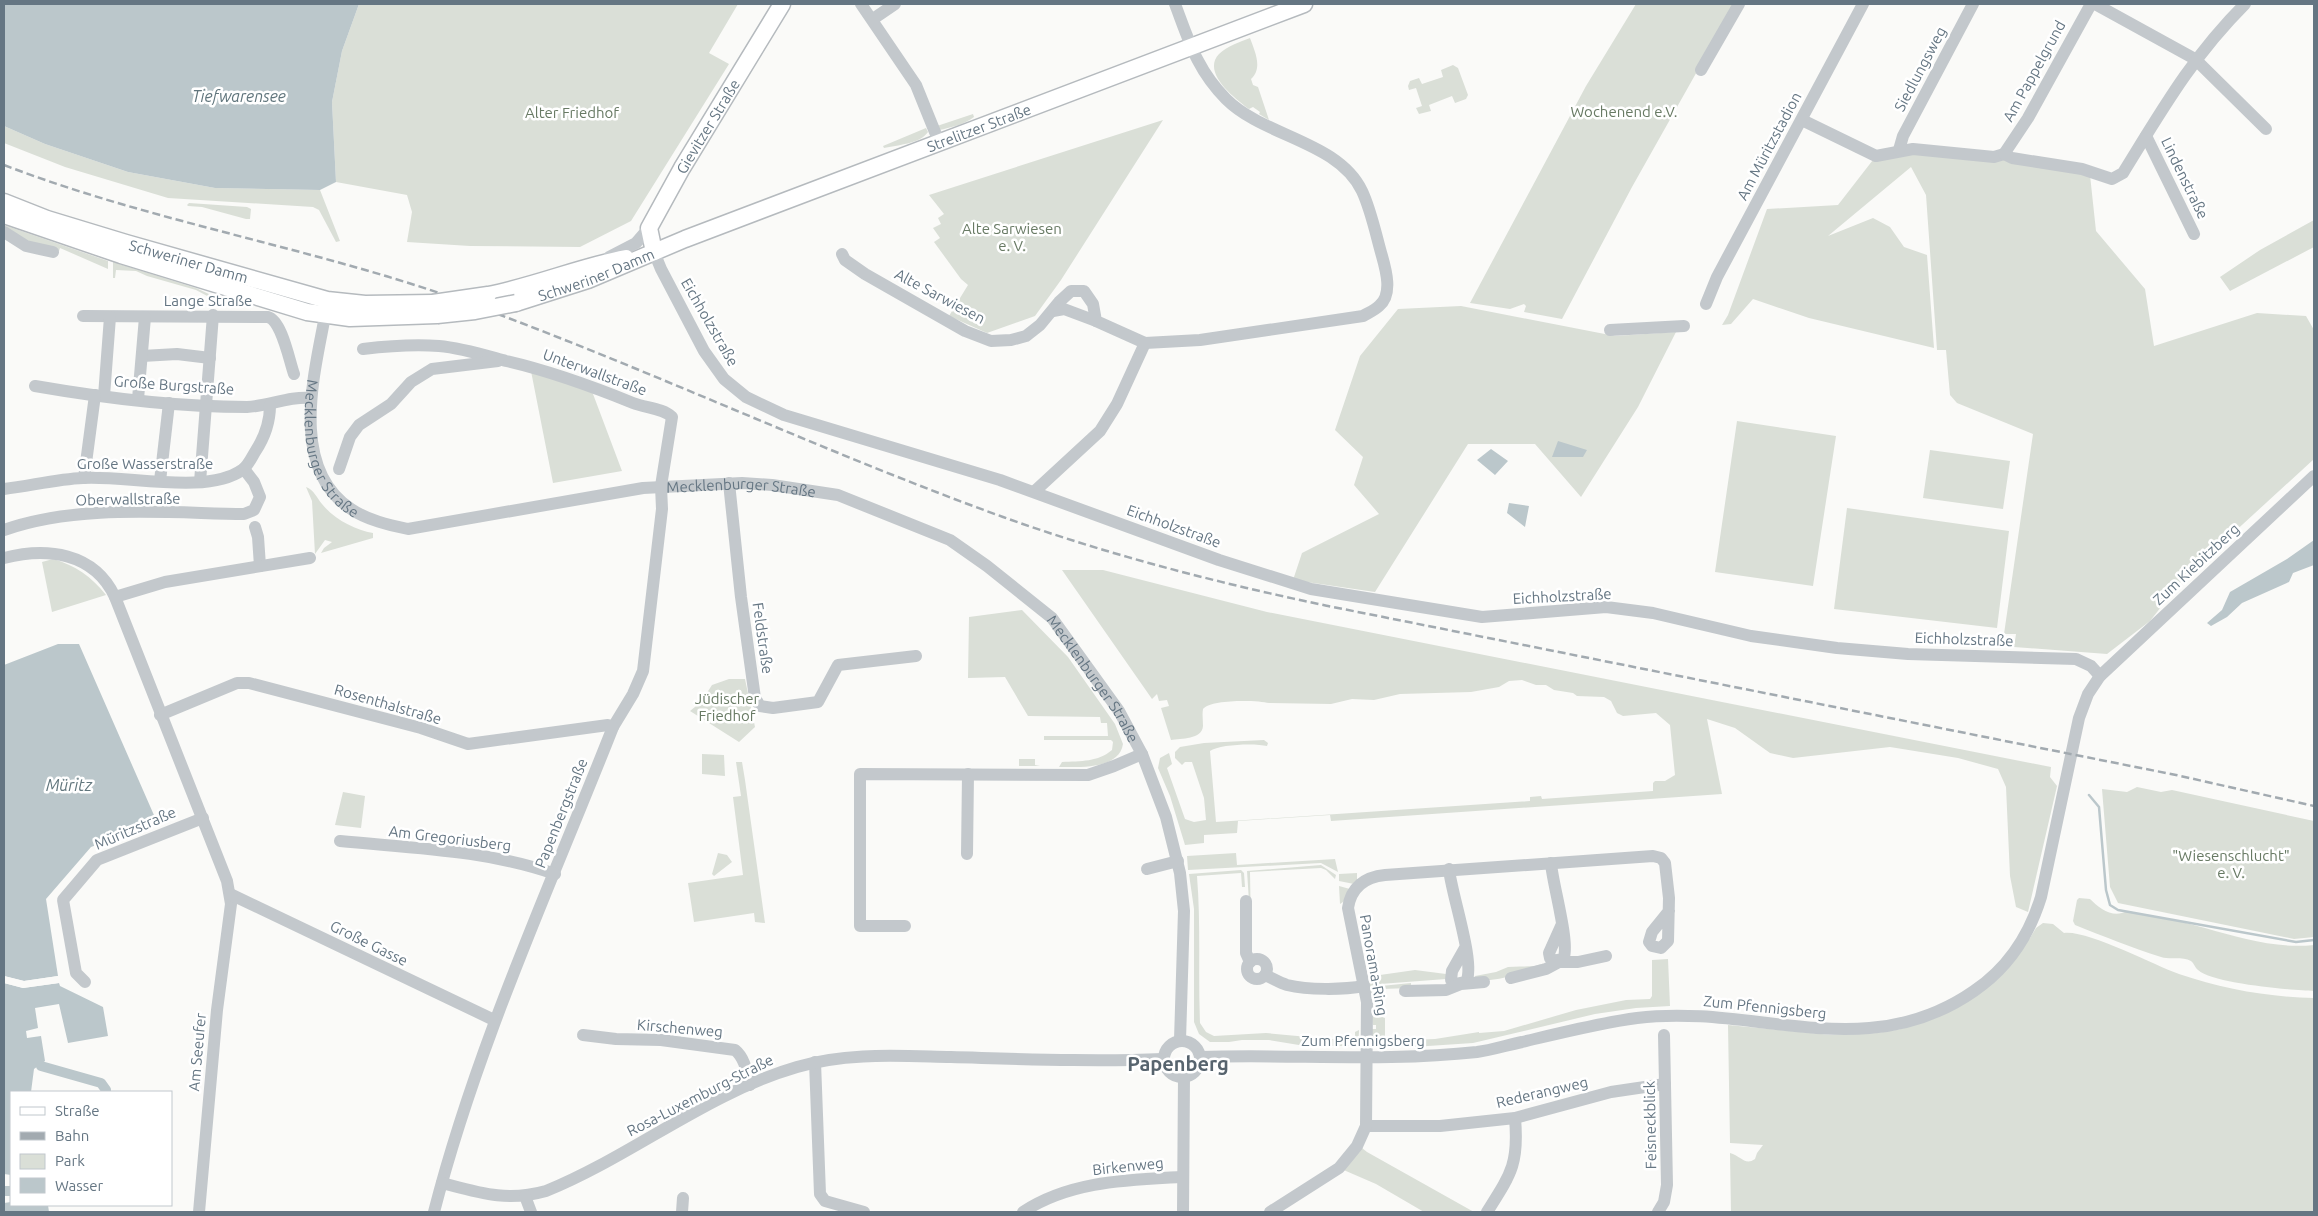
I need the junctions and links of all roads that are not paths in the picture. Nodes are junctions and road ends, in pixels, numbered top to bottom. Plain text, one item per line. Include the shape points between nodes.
1 (782, 4) edge
2 (861, 4) edge
3 (895, 4) edge
4 (1175, 4) edge
5 (1304, 4) edge
6 (1739, 4) edge
7 (1863, 4) edge
8 (1966, 4) edge
9 (1973, 4) edge
10 (2091, 4) edge
11 (2095, 4) edge
12 (2245, 4) edge
13 (872, 20) junction
14 (1192, 48) junction
15 (2195, 59) junction
16 (1701, 70) dead end
17 (1802, 120) junction
18 (2266, 129) dead end
19 (2146, 136) junction
20 (939, 142) junction
21 (1899, 150) junction
22 (2004, 154) junction
23 (4, 202) edge
24 (4, 215) edge
25 (649, 228) junction
26 (4, 232) edge
27 (2194, 234) dead end
28 (53, 252) dead end
29 (654, 252) junction
30 (842, 254) dead end
31 (596, 263) junction
32 (1706, 304) dead end
33 (326, 308) junction
34 (1053, 311) junction
35 (213, 315) junction
36 (83, 316) dead end
37 (110, 317) junction
38 (145, 317) junction
39 (1096, 321) junction
40 (1684, 326) dead end
41 (1610, 330) dead end
42 (1144, 343) junction
43 (363, 349) dead end
44 (142, 356) junction
45 (210, 358) junction
46 (506, 360) junction
47 (294, 374) dead end
48 (34, 386) dead end
49 (100, 395) junction
50 (311, 398) junction
51 (138, 399) junction
52 (169, 403) junction
53 (270, 405) junction
54 (206, 406) junction
55 (672, 417) joint
56 (244, 469) junction
57 (339, 469) dead end
58 (2314, 476) edge
59 (84, 478) junction
60 (160, 481) junction
61 (200, 482) junction
62 (729, 484) junction
63 (661, 486) junction
64 (4, 489) edge
65 (1035, 491) junction
66 (255, 527) dead end
67 (4, 530) edge
68 (4, 558) edge
69 (310, 558) dead end
70 (260, 566) junction
71 (115, 597) junction
72 (916, 656) dead end
73 (2100, 676) junction
74 (160, 715) junction
75 (613, 727) junction
76 (1142, 754) junction
77 (968, 774) junction
78 (203, 818) junction
79 (340, 841) dead end
80 (967, 854) dead end
81 (1178, 861) junction
82 (1551, 862) junction
83 (1147, 870) dead end
84 (1449, 870) junction
85 (555, 874) junction
86 (230, 894) junction
87 (1246, 901) dead end
88 (905, 926) dead end
89 (1649, 948) dead end
90 (1606, 956) dead end
91 (1559, 962) junction
92 (1511, 978) dead end
93 (85, 982) dead end
94 (1484, 982) dead end
95 (1461, 984) junction
96 (1364, 986) junction
97 (1405, 991) dead end
98 (494, 1020) junction
99 (583, 1035) dead end
100 (1664, 1035) dead end
101 (1180, 1040) junction
102 (1200, 1057) junction
103 (1368, 1057) junction
104 (1164, 1059) junction
105 (815, 1062) junction
106 (1184, 1077) junction
107 (1665, 1084) junction
108 (750, 1085) junction
109 (1515, 1118) junction
110 (1366, 1126) junction
111 (1181, 1177) junction
112 (442, 1183) junction
113 (525, 1196) junction
114 (683, 1198) dead end
115 (199, 1212) edge
116 (434, 1212) edge
117 (531, 1212) edge
118 (682, 1212) edge
119 (864, 1212) edge
120 (1023, 1212) edge
121 (1183, 1212) edge
122 (1270, 1212) edge
123 (1487, 1212) edge
124 (1658, 1212) edge

1 - 25 main road, Gievitzer Straße
2 - 13 street
3 - 13 street
4 - 14 street
5 - 14 main road, Strelitzer Straße
6 - 16 street
7 - 17 street, Am Müritzstadion
8 - 21 street, Siedlungsweg via 1896,137
9 - 21 street, Siedlungsweg via 1903,136
10 - 22 street, Am Pappelgrund via 2028,118
11 - 15 street
12 - 15 street, Lindenstraße
13 - 20 street via 916,85
14 - 20 main road, Strelitzer Straße
14 - 42 street via 1200,68 1232,105 1330,156 1348,171 1362,190 1382,256 1387,289 1381,305 1363,316 1200,340
15 - 18 street
15 - 19 street, Lindenstraße
17 - 21 street via 1876,156
17 - 32 street, Am Müritzstadion via 1717,276
19 - 22 street, Lindenstraße via 2123,173 2112,179 2082,168
19 - 27 street, Lindenstraße
20 - 29 main road, Strelitzer Straße
21 - 22 street via 1994,158
23 - 33 main road, Schweriner Damm
24 - 33 main road, Schweriner Damm via 121,255
25 - 29 main road
25 - 31 street via 636,243
26 - 28 street via 26,246
29 - 31 main road, Schweriner Damm
29 - 33 main road, Schweriner Damm, bridge via 588,280 516,303 475,311 374,318
29 - 65 street, Eichholzstraße via 704,351 724,379 746,397 784,414
30 - 34 street, Alte Sarwiesen via 845,260 865,274 965,331 991,340 1026,336
31 - 33 main road, Schweriner Damm, bridge via 488,295 440,302
33 - 50 street, Mecklenburger Straße
34 - 39 street via 1064,309
34 - 39 street, Alte Sarwiesen via 1071,291 1084,291 1093,304
35 - 38 street, Lange Straße
35 - 45 street
35 - 47 street, Lange Straße via 273,318 279,326
36 - 37 street, Lange Straße
37 - 38 street, Lange Straße
37 - 49 street
38 - 44 street
39 - 42 street
40 - 41 street
42 - 65 street via 1118,404 1100,430
43 - 46 street, Unterwallstraße via 394,345 440,346
44 - 45 street via 177,354
44 - 51 street
45 - 54 street
46 - 55 street, Unterwallstraße via 590,386 646,408 667,412
46 - 57 street, Unterwallstraße via 432,369 411,382 391,404 359,425 350,437
48 - 49 street, Große Burgstraße
49 - 51 street, Große Burgstraße
49 - 59 street
50 - 53 street, Große Burgstraße via 298,397
50 - 63 street, Mecklenburger Straße via 311,435 318,468 330,489 350,509 383,524 408,529
51 - 52 street, Große Burgstraße
52 - 54 street, Große Burgstraße
52 - 60 street
53 - 54 street, Große Burgstraße
53 - 56 street via 267,431
54 - 61 street
55 - 63 street, Papenbergstraße
56 - 61 street, Große Wasserstraße via 222,479
56 - 67 street, Oberwallstraße via 260,492 254,510 244,514 94,514 42,520
58 - 73 street, Zum Kiebitzberg
59 - 60 street, Große Wasserstraße
59 - 64 street, Große Wasserstraße
60 - 61 street, Große Wasserstraße
62 - 63 street, Mecklenburger Straße
62 - 72 street, Feldstraße via 742,606 756,698 760,706 773,708 818,702 838,665
62 - 76 street, Mecklenburger Straße via 838,495 950,540 1052,618 1119,711
63 - 75 street, Papenbergstraße via 662,509 643,671
65 - 73 street, Eichholzstraße via 1220,560 1311,589 1482,617 1606,606 1653,613 1751,636 1838,648 1908,654 2076,659 2091,666
66 - 70 street
68 - 71 street via 39,552 72,557 99,574
69 - 70 street
70 - 71 street via 165,582
71 - 74 street
73 - 103 street, Zum Pfennigsberg via 2088,694 2079,718 2042,897 2032,925 2003,967 1983,985 1943,1009 1900,1024 1854,1030 1687,1015 1637,1018 1481,1052 1425,1057
74 - 75 street, Rosenthalstraße via 237,683 249,683 421,728 468,744 608,725
74 - 78 street
75 - 85 street, Papenbergstraße
76 - 77 street via 1088,775
76 - 81 street, Mecklenburger Straße via 1166,817
77 - 80 street
77 - 88 street via 860,774 860,926
78 - 86 street
78 - 93 street, Müritzstraße via 97,860 63,900 76,973
79 - 85 street, Am Gregoriusberg via 460,853 532,866
81 - 83 street
81 - 101 street, Mecklenburger Straße via 1184,911
82 - 84 street, Panorama-Ring
82 - 89 street, Panorama-Ring via 1661,858 1666,868 1668,941 1661,948
82 - 91 street via 1566,955
84 - 95 street via 1469,974 1466,982
84 - 96 street, Panorama-Ring via 1375,876 1355,889 1348,915
85 - 98 street, Papenbergstraße
86 - 98 street, Große Gasse
86 - 115 street, Am Seeufer
87 - 96 street via 1246,953 1251,977 1265,975 1296,987
90 - 91 street
91 - 92 street via 1546,969
94 - 95 street
95 - 97 street via 1446,990
96 - 103 street, Panorama-Ring via 1368,1010
98 - 112 street, Papenbergstraße
99 - 108 street, Kirschenweg via 661,1040 735,1050 743,1061
100 - 107 street, Feisneckblick
101 - 102 street via 1195,1046
101 - 104 street via 1168,1046
102 - 103 street, Zum Pfennigsberg
102 - 106 street via 1199,1066 1193,1074
103 - 110 street, Panorama-Ring
104 - 105 street, Rosa-Luxemburg-Straße via 888,1056
104 - 106 street via 1172,1074
105 - 108 street, Rosa-Luxemburg-Straße
105 - 119 street via 820,1194 825,1201
106 - 111 street
107 - 109 street, Rederangweg via 1611,1092
107 - 124 street, Feisneckblick via 1668,1185
108 - 113 street, Rosa-Luxemburg-Straße via 561,1185
109 - 110 street, Rederangweg via 1440,1126
109 - 123 street via 1517,1142 1514,1164
110 - 122 street via 1357,1146 1339,1168
111 - 120 street, Birkenweg via 1103,1182 1042,1200
111 - 121 street
112 - 113 street, Rosa-Luxemburg-Straße via 498,1197
112 - 116 street, Papenbergstraße
113 - 117 street
114 - 118 street

